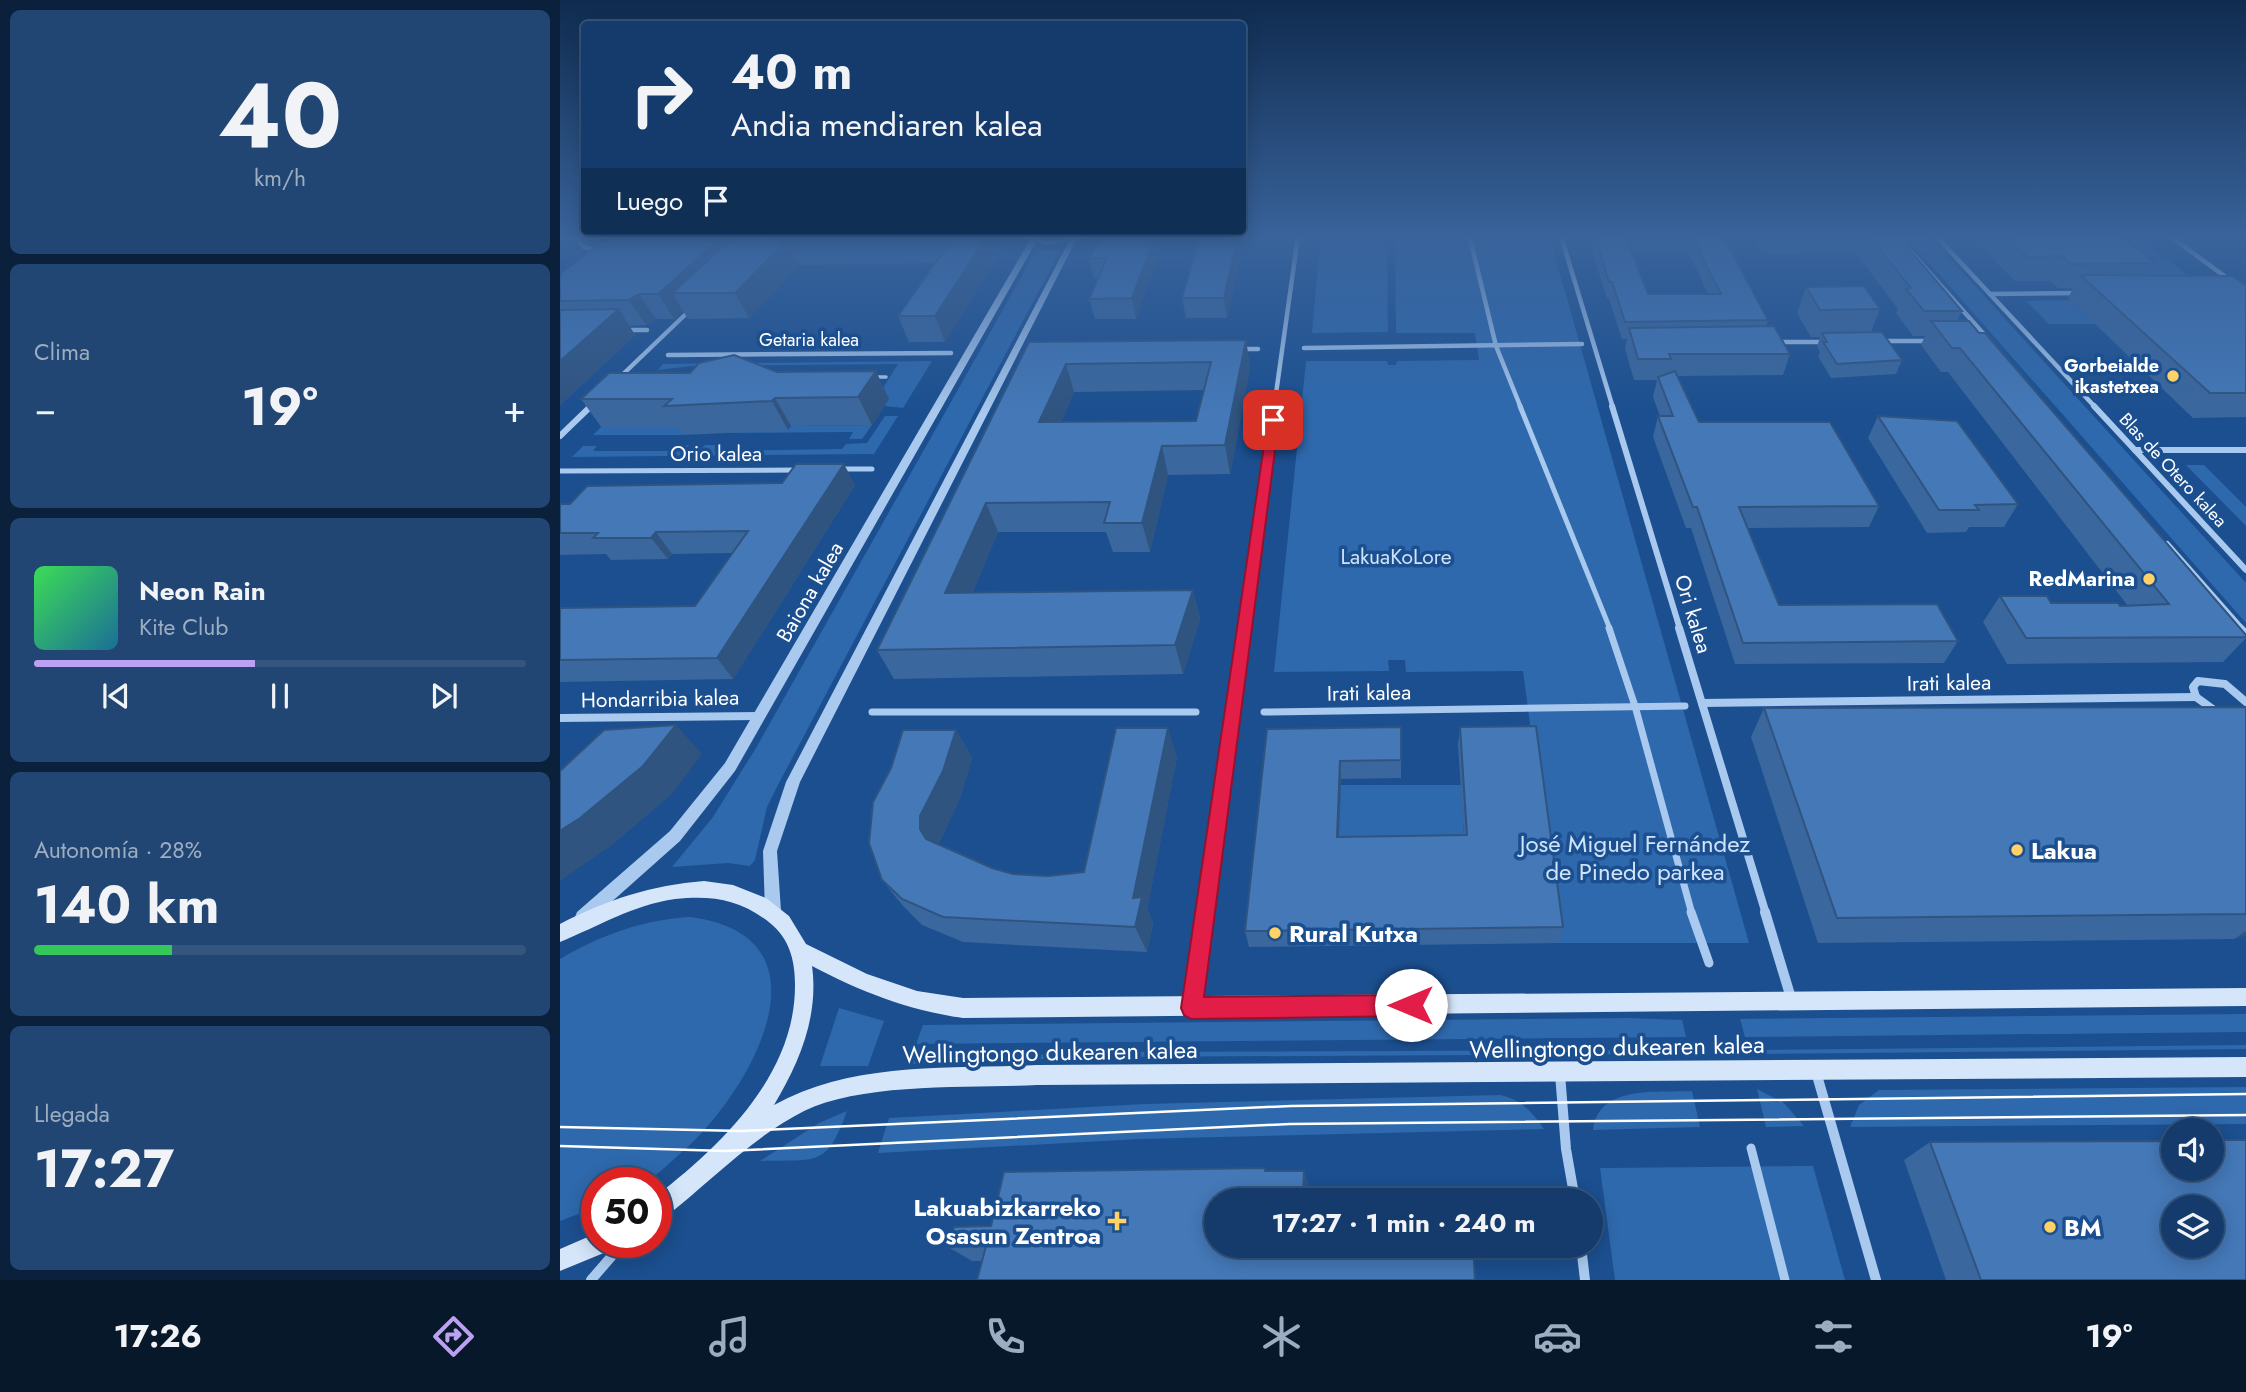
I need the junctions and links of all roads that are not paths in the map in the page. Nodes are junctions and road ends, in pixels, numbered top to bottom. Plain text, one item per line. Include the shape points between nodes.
1 (997, 296) edge
2 (1049, 296) edge
3 (1290, 296) edge
4 (1484, 296) edge
5 (1579, 296) edge
6 (1949, 296) edge
7 (1992, 296) edge
8 (699, 301) edge
9 (622, 330) edge
10 (647, 330) dead end
11 (1869, 341) edge
12 (1939, 341) edge
13 (1772, 342) edge
14 (1828, 342) edge
15 (1582, 344) dead end
16 (1496, 346) junction
17 (1304, 348) dead end
18 (1231, 349) edge
19 (1258, 349) dead end
20 (1998, 351) edge
21 (951, 353) dead end
22 (668, 355) dead end
23 (622, 375) junction
24 (635, 375) edge
25 (873, 377) edge
26 (886, 377) dead end
27 (613, 384) edge
28 (604, 393) edge
29 (560, 436) edge
30 (2135, 450) junction
31 (2246, 450) edge
32 (830, 469) edge
33 (872, 469) dead end
34 (802, 470) edge
35 (560, 471) edge
36 (2164, 540) edge
37 (2246, 570) edge
38 (2246, 634) edge
39 (2196, 697) junction
40 (2246, 702) edge
41 (1702, 704) junction
42 (1635, 706) junction
43 (1685, 706) dead end
44 (872, 712) dead end
45 (1196, 712) dead end
46 (1264, 712) dead end
47 (2223, 714) edge
48 (761, 716) junction
49 (560, 718) edge
50 (773, 911) junction
51 (566, 929) edge
52 (800, 950) junction
53 (1709, 963) dead end
54 (2246, 997) edge
55 (1792, 1002) junction
56 (1191, 1008) junction
57 (2246, 1067) edge
58 (1816, 1071) junction
59 (1560, 1074) junction
60 (1751, 1148) dead end
61 (715, 1160) junction
62 (1573, 1188) edge
63 (672, 1196) edge
64 (581, 1251) edge
65 (610, 1258) edge
66 (1582, 1258) edge
67 (560, 1260) edge
68 (591, 1280) edge
69 (1585, 1280) edge
70 (1785, 1280) edge
71 (1875, 1280) edge

1 - 48 street, Baiona kalea
2 - 50 street via 793,782 770,851
3 - 56 street
4 - 16 street
5 - 41 street, Ori kalea
6 - 20 street
7 - 30 street, Blas de Otero kalea
8 - 23 street
9 - 10 street
11 - 12 street
13 - 14 street
15 - 16 street
16 - 17 street
16 - 42 street via 1610,629
18 - 19 street
21 - 22 street, Getaria kalea
23 - 24 lane
23 - 27 street
25 - 26 lane
28 - 29 street
30 - 31 street
30 - 37 street, Blas de Otero kalea
32 - 33 street
34 - 35 street, Orio kalea
36 - 38 street
39 - 40 street via 2193,687 2198,681 2210,680 2225,684
39 - 41 street, Irati kalea
39 - 47 street
41 - 55 street, Ori kalea
42 - 43 street, Irati kalea
42 - 46 street, Irati kalea
42 - 53 street via 1683,888
44 - 45 street
48 - 49 street, Hondarribia kalea
48 - 51 street, Baiona kalea via 730,767 675,836
50 - 51 main road via 729,892 692,890 640,898
50 - 52 main road
52 - 56 main road, Wellingtongo dukearen kalea via 871,988 920,1003 963,1008
52 - 61 main road via 805,979 802,1013 791,1051 771,1091
54 - 55 main road, Wellingtongo dukearen kalea
55 - 56 main road, Wellingtongo dukearen kalea
57 - 58 main road, Wellingtongo dukearen kalea
58 - 59 main road, Wellingtongo dukearen kalea
58 - 71 street
59 - 61 main road, Wellingtongo dukearen kalea via 1037,1075 886,1083 822,1094 785,1112
59 - 62 street
60 - 70 street
61 - 63 main road
64 - 67 main road
65 - 68 street
66 - 69 street

